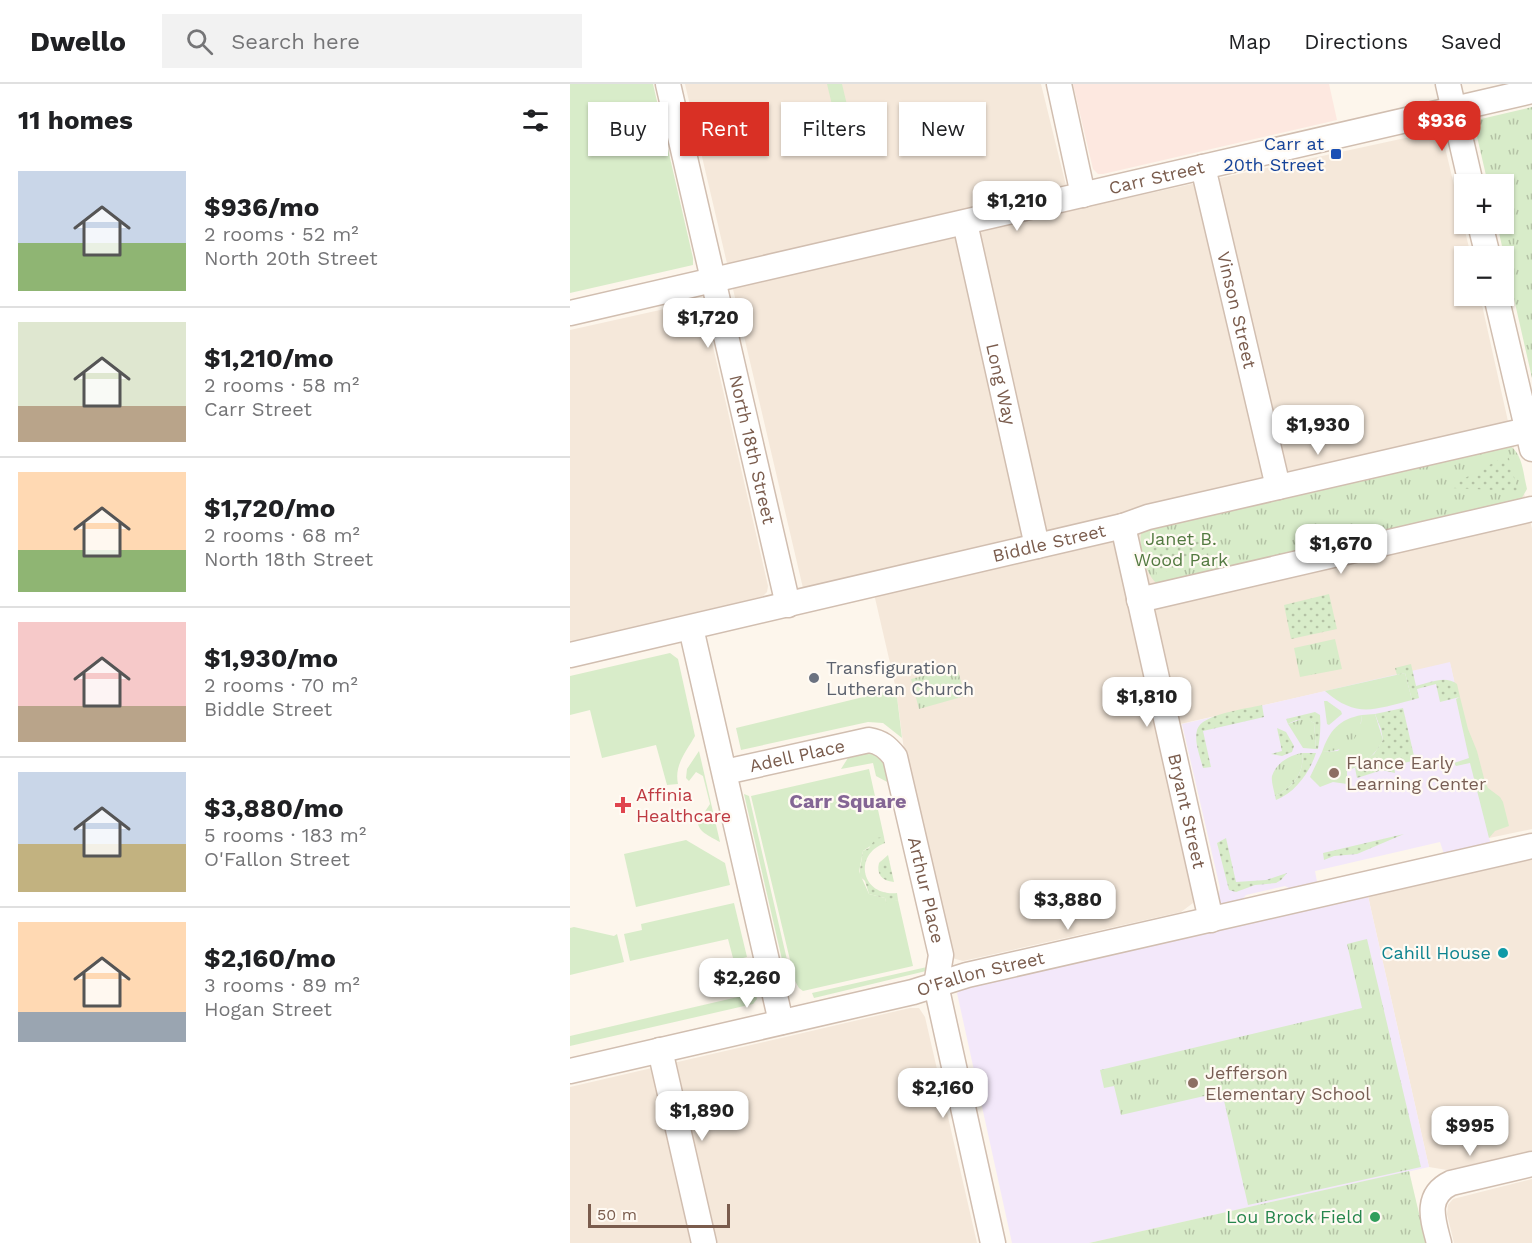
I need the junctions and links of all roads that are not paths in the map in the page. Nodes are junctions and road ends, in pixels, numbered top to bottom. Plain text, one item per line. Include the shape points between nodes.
1 (668, 84) edge
2 (1059, 84) edge
3 (1448, 84) edge
4 (1532, 91) edge
5 (1454, 109) junction
6 (1203, 167) junction
7 (1469, 174) edge
8 (1083, 195) junction
9 (965, 223) junction
10 (713, 280) junction
11 (1499, 306) edge
12 (570, 313) edge
13 (1530, 439) edge
14 (1278, 487) junction
15 (1532, 508) edge
16 (1123, 526) junction
17 (1037, 546) junction
18 (1139, 600) junction
19 (788, 605) junction
20 (691, 628) junction
21 (570, 656) edge
22 (869, 740) joint
23 (725, 772) junction
24 (1532, 846) edge
25 (1212, 921) junction
26 (936, 985) junction
27 (781, 1022) junction
28 (660, 1050) junction
29 (570, 1071) edge
30 (1532, 1164) edge
31 (704, 1243) edge
32 (993, 1243) edge
33 (1439, 1243) edge

1 - 10 street, North 18th Street
2 - 8 street
3 - 5 street
4 - 5 street, Carr Street
5 - 6 street, Carr Street
5 - 7 street
6 - 8 street, Carr Street
6 - 14 street, Vinson Street
8 - 9 street, Carr Street
9 - 10 street, Carr Street
9 - 17 street, Long Way
10 - 12 street, Carr Street
10 - 19 street, North 18th Street
11 - 13 street
13 - 14 street, Biddle Street
14 - 16 street, Biddle Street
15 - 18 street
16 - 17 street, Biddle Street
16 - 18 street, Bryant Street
17 - 19 street, Biddle Street
18 - 25 street, Bryant Street
19 - 20 street, Biddle Street
20 - 21 street, Biddle Street
20 - 23 street
22 - 23 street, Adell Place
22 - 26 street, Arthur Place via 879,742 895,757 941,955
23 - 27 street
24 - 25 street, O'Fallon Street
25 - 26 street, O'Fallon Street
26 - 27 street, O'Fallon Street
26 - 32 street
27 - 28 street, O'Fallon Street
28 - 29 street, O'Fallon Street
28 - 31 street
30 - 33 street via 1442,1187 1433,1206

